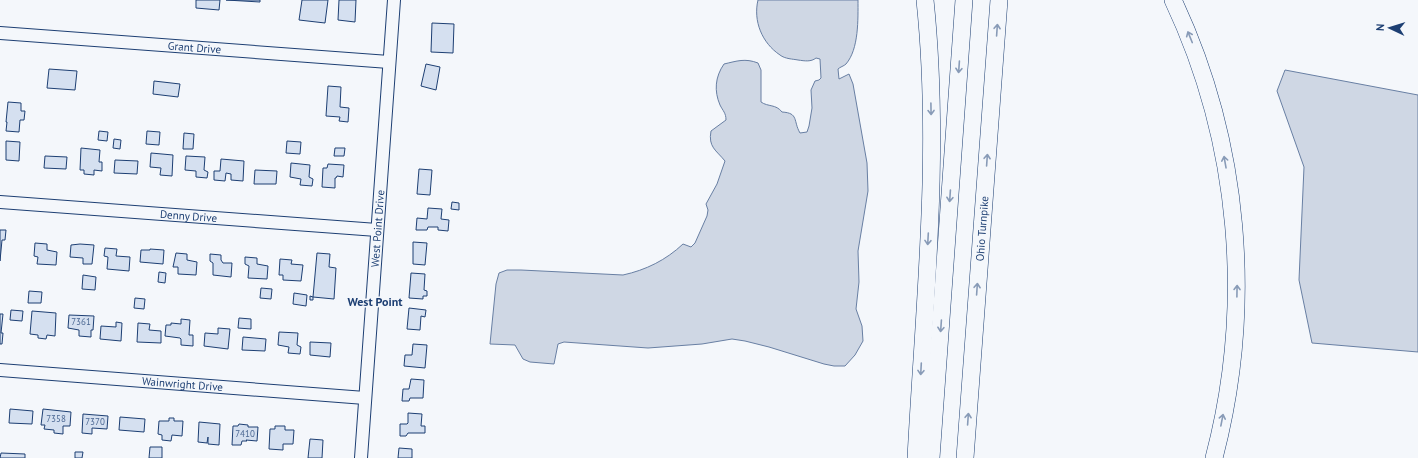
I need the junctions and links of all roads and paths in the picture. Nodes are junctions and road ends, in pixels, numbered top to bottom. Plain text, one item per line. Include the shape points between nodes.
1 (394, 0) edge
2 (925, 0) edge
3 (964, 0) edge
4 (999, 0) edge
5 (1173, 0) edge
6 (0, 33) edge
7 (390, 62) junction
8 (0, 202) edge
9 (377, 230) junction
10 (0, 370) edge
11 (365, 398) junction
12 (361, 458) edge
13 (916, 458) edge
14 (931, 458) edge
15 (965, 458) edge
16 (1214, 458) edge

1 - 7 street, West Point Drive
2 -> 13 highway via 931,105 931,184
3 -> 14 highway
15 -> 4 highway, Ohio Turnpike
16 -> 5 highway via 1227,393 1234,339 1237,287 1235,233 1228,178 1211,100 1194,48
6 - 7 street, Grant Drive
7 - 9 street, West Point Drive
8 - 9 street, Denny Drive
9 - 11 street, West Point Drive
10 - 11 street, Wainwright Drive
11 - 12 street, West Point Drive

